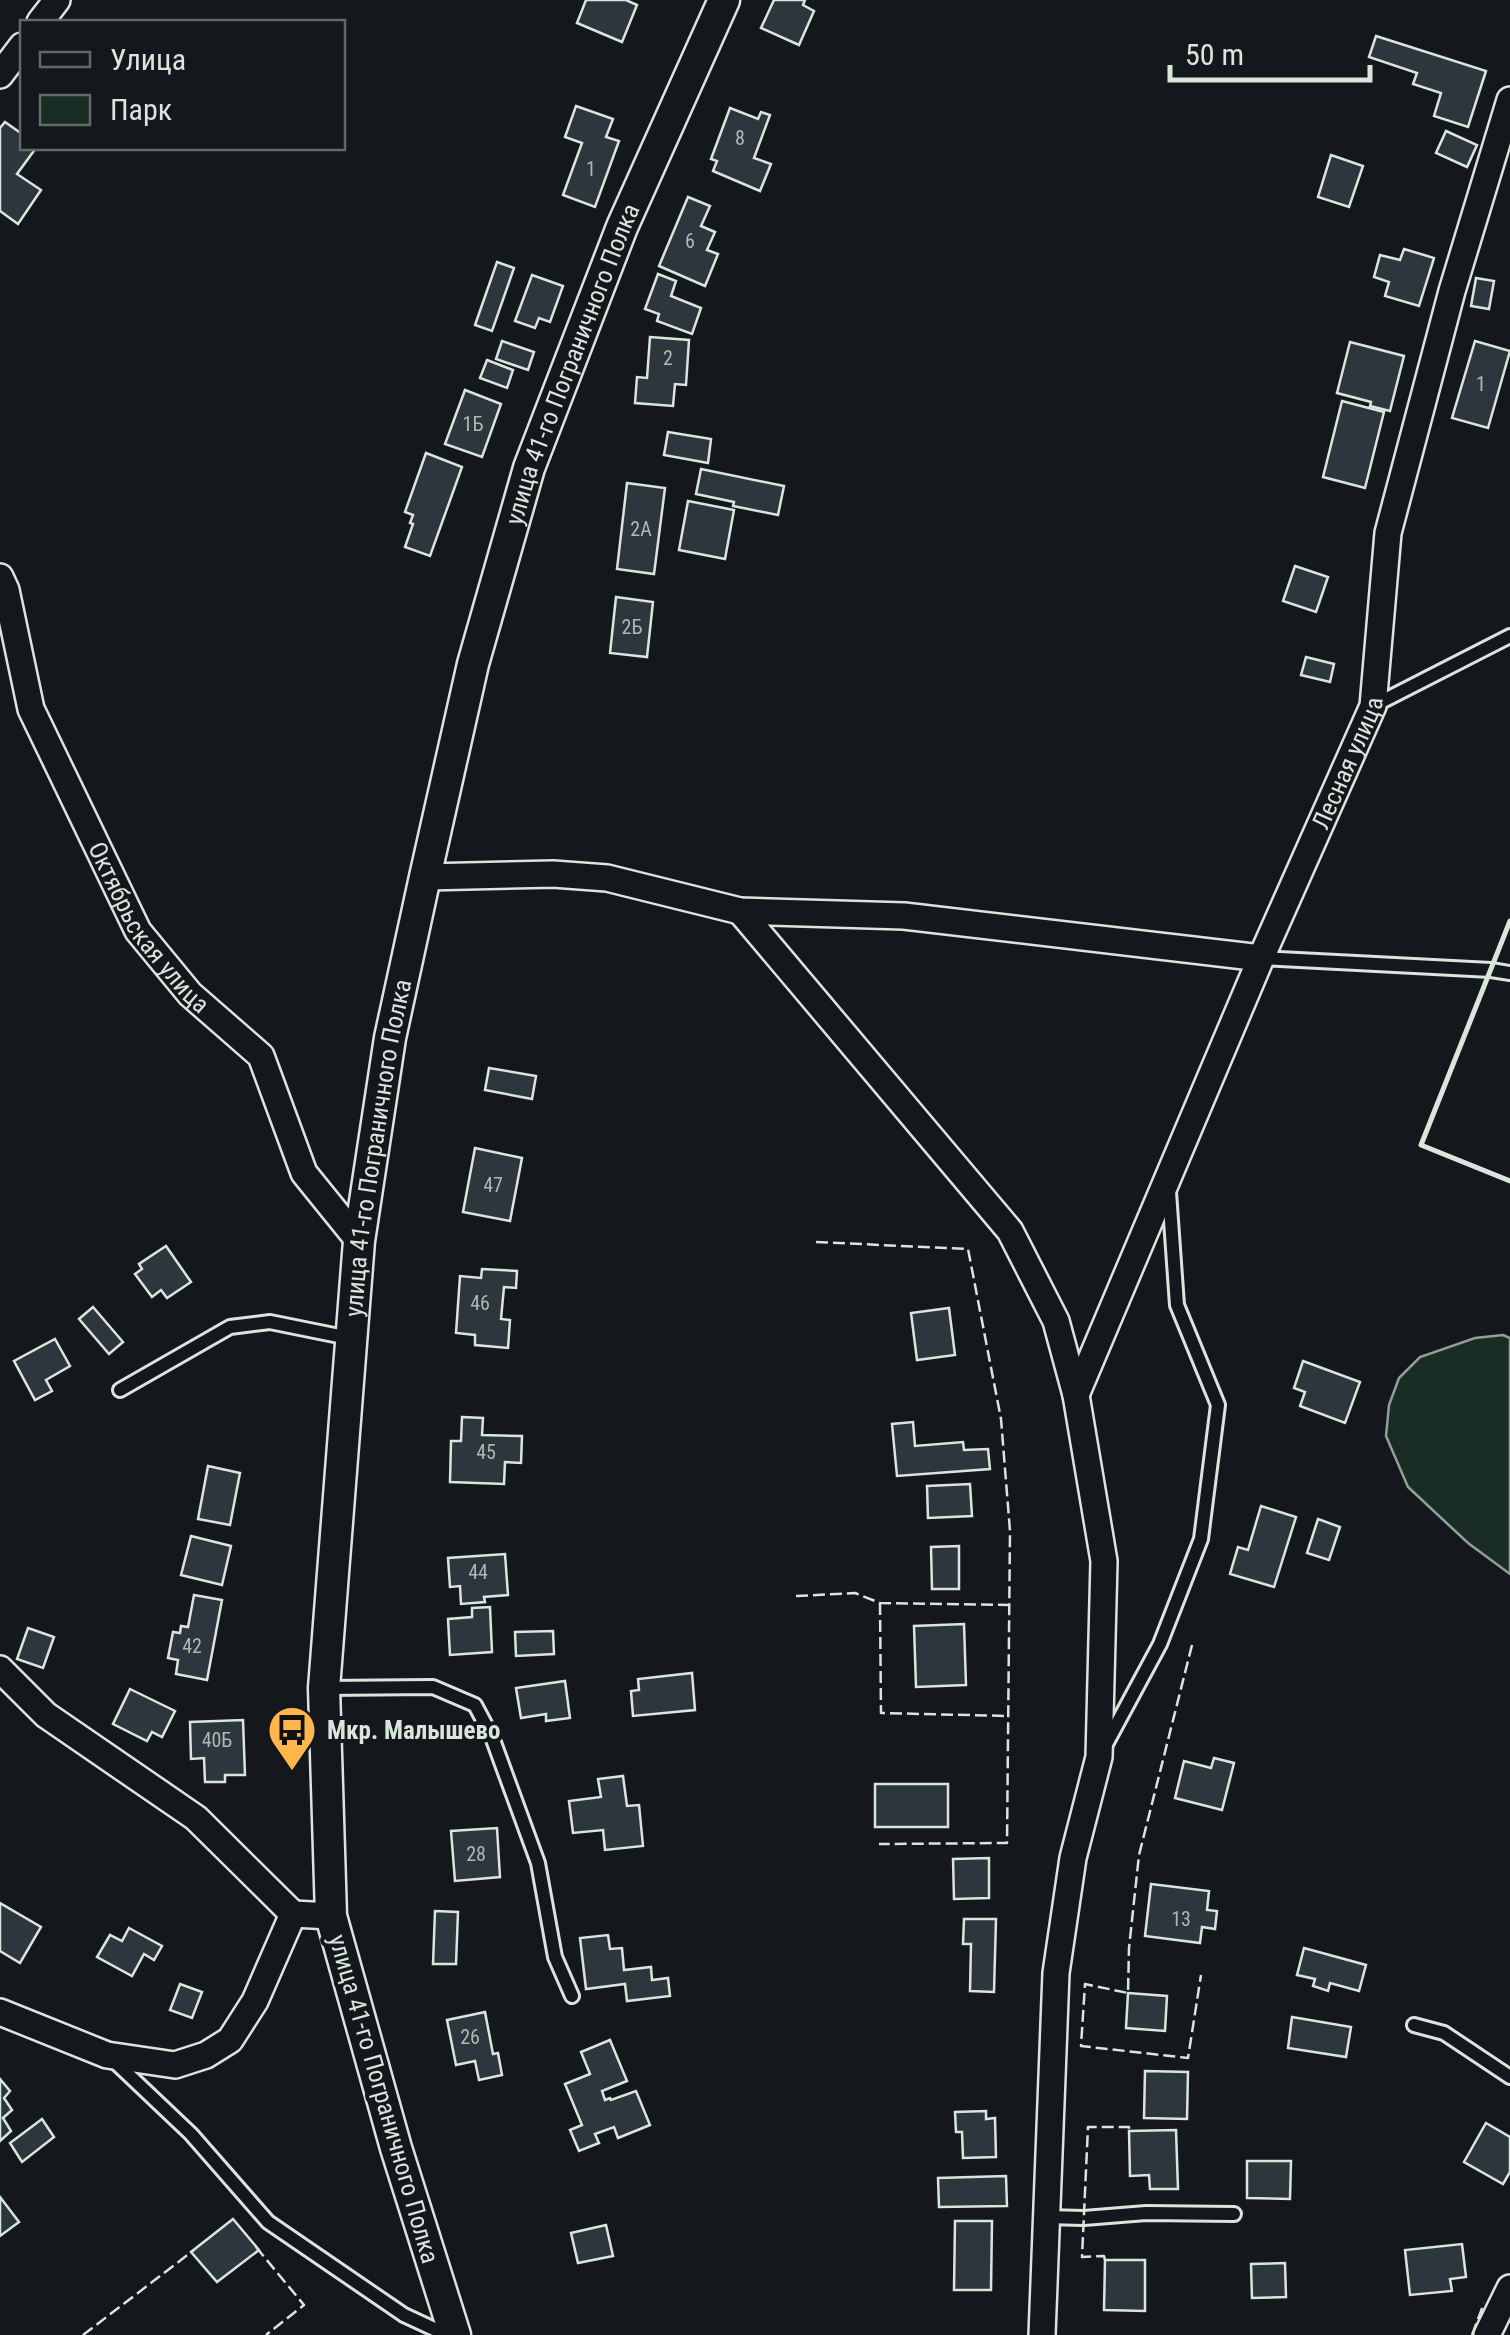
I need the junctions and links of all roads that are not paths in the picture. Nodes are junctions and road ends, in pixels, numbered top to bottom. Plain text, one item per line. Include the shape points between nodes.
1 (57, 0) edge
2 (724, 0) edge
3 (42, 20) edge
4 (20, 49) edge
5 (0, 75) edge
6 (1510, 100) edge
7 (0, 577) edge
8 (1510, 636) edge
9 (1372, 706) junction
10 (424, 877) junction
11 (740, 911) junction
12 (1261, 958) junction
13 (1510, 973) edge
14 (1168, 1179) junction
15 (359, 1241) junction
16 (351, 1339) junction
17 (120, 1390) dead end
18 (1076, 1395) junction
19 (0, 1670) edge
20 (324, 1688) junction
21 (1100, 1757) junction
22 (293, 1914) junction
23 (330, 1916) junction
24 (572, 1996) dead end
25 (0, 2012) edge
26 (1414, 2025) dead end
27 (108, 2055) junction
28 (1510, 2077) edge
29 (1234, 2214) dead end
30 (1046, 2217) junction
31 (1510, 2288) edge
32 (447, 2335) edge
33 (455, 2335) edge
34 (1042, 2335) edge
35 (1488, 2335) edge

1 - 3 street
2 - 10 street, улица 41-го Пограничного Полка via 622,227 528,468 473,664
4 - 5 street
6 - 9 street, Лесная улица via 1388,533
7 - 15 street, Октябрьская улица via 30,709 138,931 190,994 261,1056 304,1173
8 - 9 lane
9 - 12 street, Лесная улица
10 - 11 street via 606,878
10 - 15 street, улица 41-го Пограничного Полка via 390,1038
11 - 12 street via 904,916
11 - 18 street via 1010,1231 1056,1321
12 - 13 lane
12 - 14 street, Лесная улица
14 - 18 street, Лесная улица
14 - 21 lane via 1177,1306 1218,1405 1202,1539 1160,1644
15 - 16 street, улица 41-го Пограничного Полка
16 - 17 lane via 270,1322 230,1327
16 - 20 street, улица 41-го Пограничного Полка
18 - 21 street via 1104,1561
19 - 22 street via 46,1715 196,1818
20 - 23 street, улица 41-го Пограничного Полка
20 - 24 lane via 433,1687 475,1704 538,1863 555,1957
21 - 30 street via 1073,1858 1056,1973
22 - 23 street
22 - 27 street via 256,2001 230,2040 175,2065
23 - 33 street, улица 41-го Пограничного Полка
25 - 27 street
26 - 28 lane via 1444,2034
27 - 32 lane via 192,2134 268,2222 404,2315
29 - 30 lane
30 - 34 street
31 - 35 street

